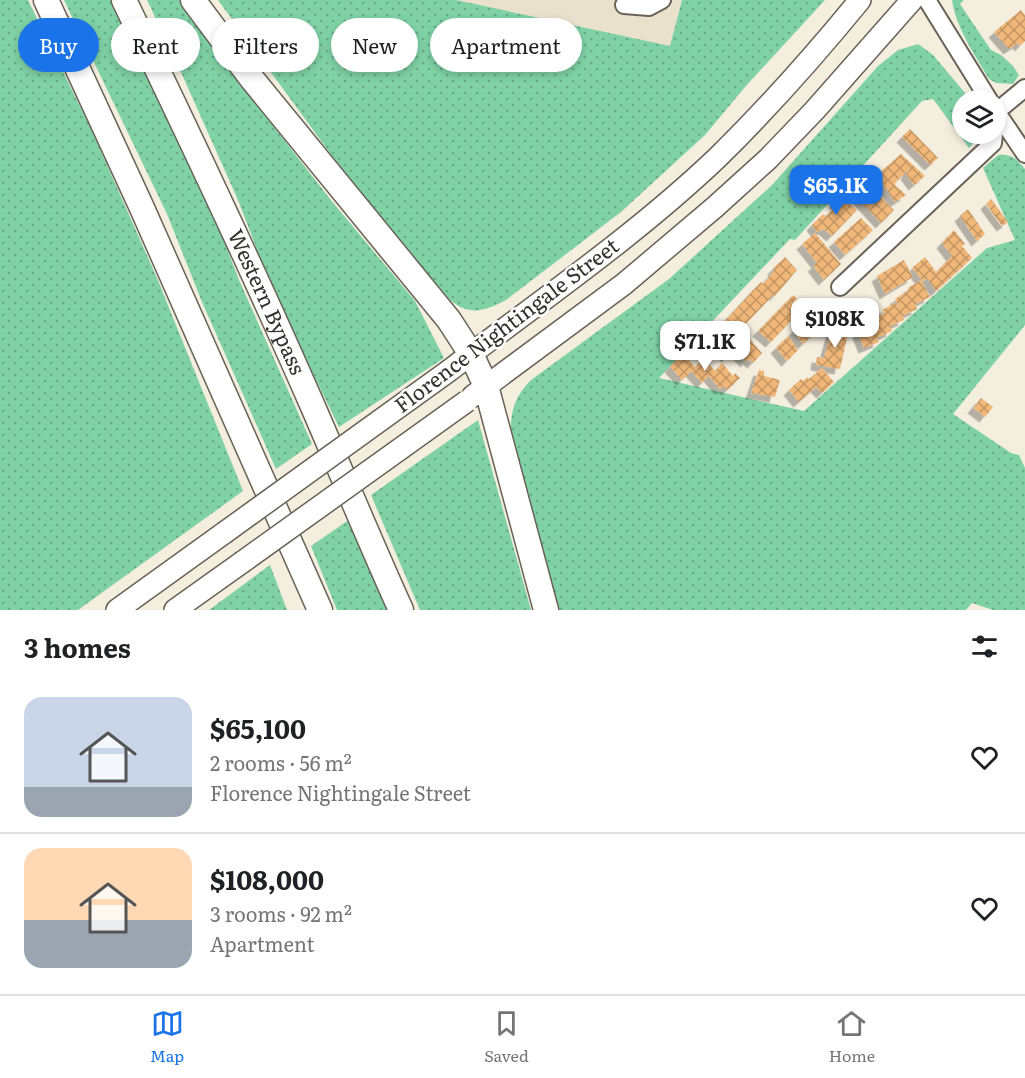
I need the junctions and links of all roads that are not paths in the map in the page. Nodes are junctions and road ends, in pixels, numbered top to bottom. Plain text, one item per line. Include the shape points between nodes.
1 (46, 0) edge
2 (124, 0) edge
3 (193, 0) edge
4 (662, 0) edge
5 (860, 0) edge
6 (912, 0) edge
7 (927, 0) edge
8 (624, 5) dead end
9 (1025, 88) edge
10 (983, 90) edge
11 (1006, 104) edge
12 (1006, 126) edge
13 (992, 144) edge
14 (1025, 154) edge
15 (840, 287) dead end
16 (471, 354) junction
17 (486, 386) junction
18 (276, 513) junction
19 (117, 610) edge
20 (176, 610) edge
21 (304, 610) edge
22 (320, 610) edge
23 (401, 610) edge
24 (546, 610) edge

1 - 18 highway
2 - 23 highway, Western Bypass via 314,408
3 - 16 highway via 252,79 449,320
4 - 8 street via 649,7
5 - 16 main road, Florence Nightingale Street via 811,59 716,158 626,237
6 - 17 main road, Florence Nightingale Street via 815,110 723,200 624,284
7 - 10 street
9 - 11 street
12 - 14 street
13 - 15 street
16 - 17 highway
16 - 19 main road, Florence Nightingale Street, bridge
17 - 20 main road, Florence Nightingale Street, bridge
17 - 24 highway
18 - 21 highway
18 - 22 highway

